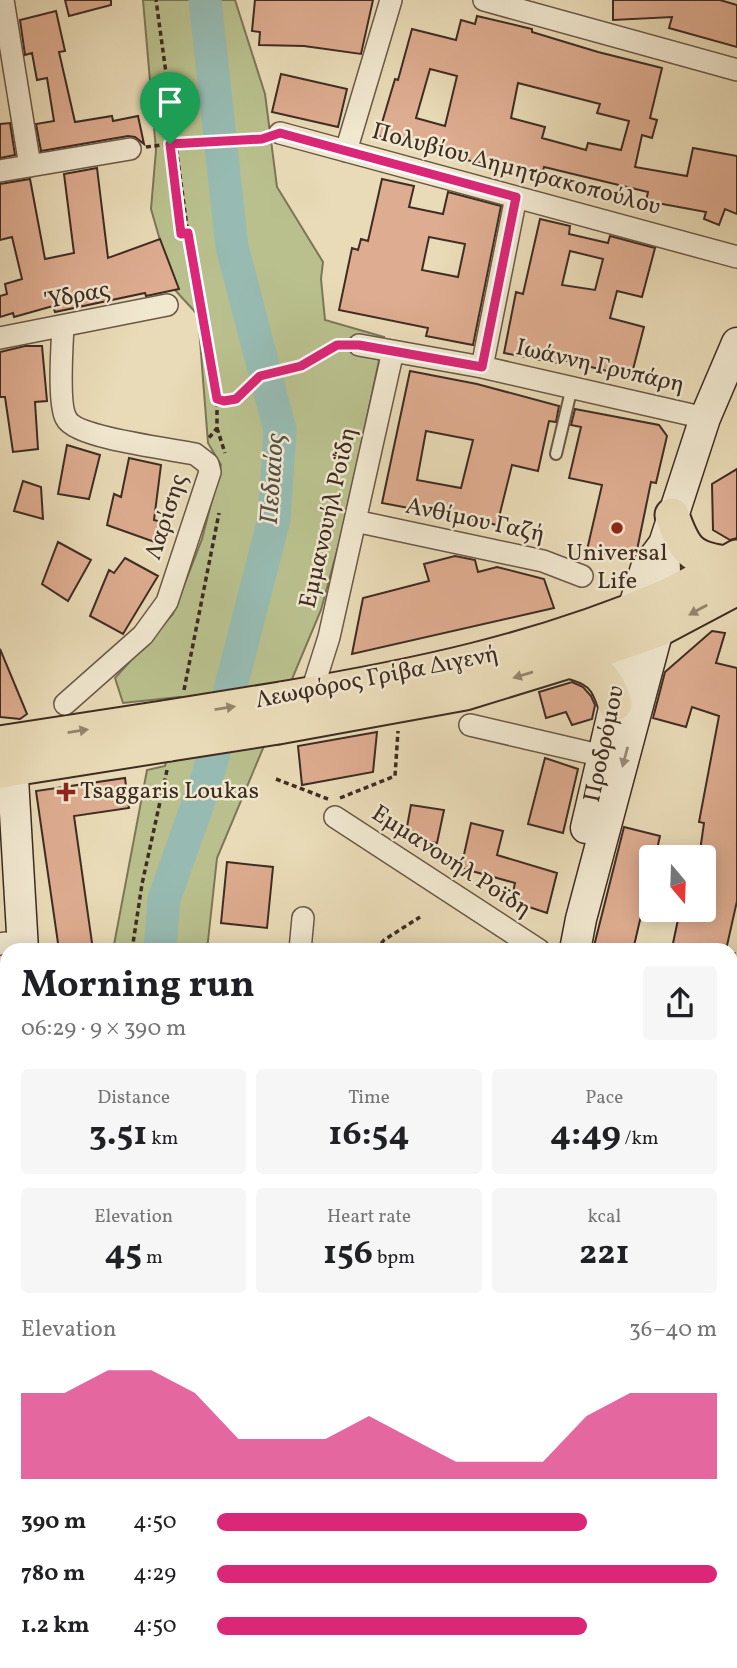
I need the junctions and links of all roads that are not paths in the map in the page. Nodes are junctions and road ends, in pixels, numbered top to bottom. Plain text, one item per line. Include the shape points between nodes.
1 (3, 0) edge
2 (391, 0) edge
3 (484, 0) edge
4 (737, 70) edge
5 (280, 133) road end
6 (131, 149) dead end
7 (346, 151) junction
8 (30, 166) junction
9 (0, 171) edge
10 (516, 197) junction
11 (737, 257) edge
12 (167, 305) dead end
13 (63, 326) junction
14 (0, 338) edge
15 (737, 343) edge
16 (359, 345) road end
17 (393, 351) junction
18 (482, 367) junction
19 (572, 387) junction
20 (705, 418) junction
21 (556, 454) dead end
22 (355, 521) junction
23 (668, 530) junction
24 (734, 569) edge
25 (582, 576) dead end
26 (651, 612) junction
27 (626, 642) junction
28 (569, 662) junction
29 (65, 704) dead end
30 (615, 704) junction
31 (290, 706) junction
32 (470, 725) dead end
33 (6, 756) edge
34 (603, 756) junction
35 (335, 817) dead end
36 (0, 891) edge
37 (303, 918) dead end
38 (8, 943) edge
39 (9, 943) edge
40 (301, 943) edge
41 (528, 943) edge
42 (557, 943) edge
43 (576, 943) edge

1 - 8 street
2 - 7 street
3 - 4 street
5 - 7 street, Πολυβίου Δημητρακοπούλου
6 - 8 street
7 - 10 street, Πολυβίου Δημητρακοπούλου
8 - 9 street
10 - 11 street, Πολυβίου Δημητρακοπούλου
10 - 18 street
12 - 13 street, Ύδρας
13 - 14 street, Ύδρας
13 - 29 street, Λαρίσης via 62,410 69,424 89,434 195,454 208,464 208,480 167,602 143,635
15 - 20 street, Προδρόμου
16 - 17 street, Ιωάννη Γρυπάρη
17 - 18 street, Ιωάννη Γρυπάρη
17 - 22 street, Εμμανουήλ Ροΐδη
18 - 19 street, Ιωάννη Γρυπάρη
19 - 20 street, Ιωάννη Γρυπάρη
19 - 21 lane
20 - 23 street, Προδρόμου
22 - 25 street, Ανθίμου Γαζή via 542,561
22 - 31 street, Εμμανουήλ Ροΐδη via 329,637
23 - 24 main road via 695,556
23 - 26 street, Προδρόμου
24 - 26 main road, Λεωφόρος Γρίβα Διγενή
26 - 27 main road, Λεωφόρος Γρίβα Διγενή
26 - 31 main road, Λεωφόρος Γρίβα Διγενή via 459,666
26 -> 43 street, Προδρόμου
27 - 28 main road, Λεωφόρος Γρίβα Διγενή
27 - 30 street, Προδρόμου
28 - 30 main road via 586,665 603,677
28 -> 31 main road, Λεωφόρος Γρίβα Διγενή via 465,692
30 - 34 street, Προδρόμου
31 - 33 main road, Λεωφόρος Γρίβα Διγενή, bridge via 169,742
32 - 34 street
33 - 39 street
34 - 42 street, Προδρόμου
35 - 41 street, Εμμανουήλ Ροϊδη
36 - 38 street
37 - 40 street

